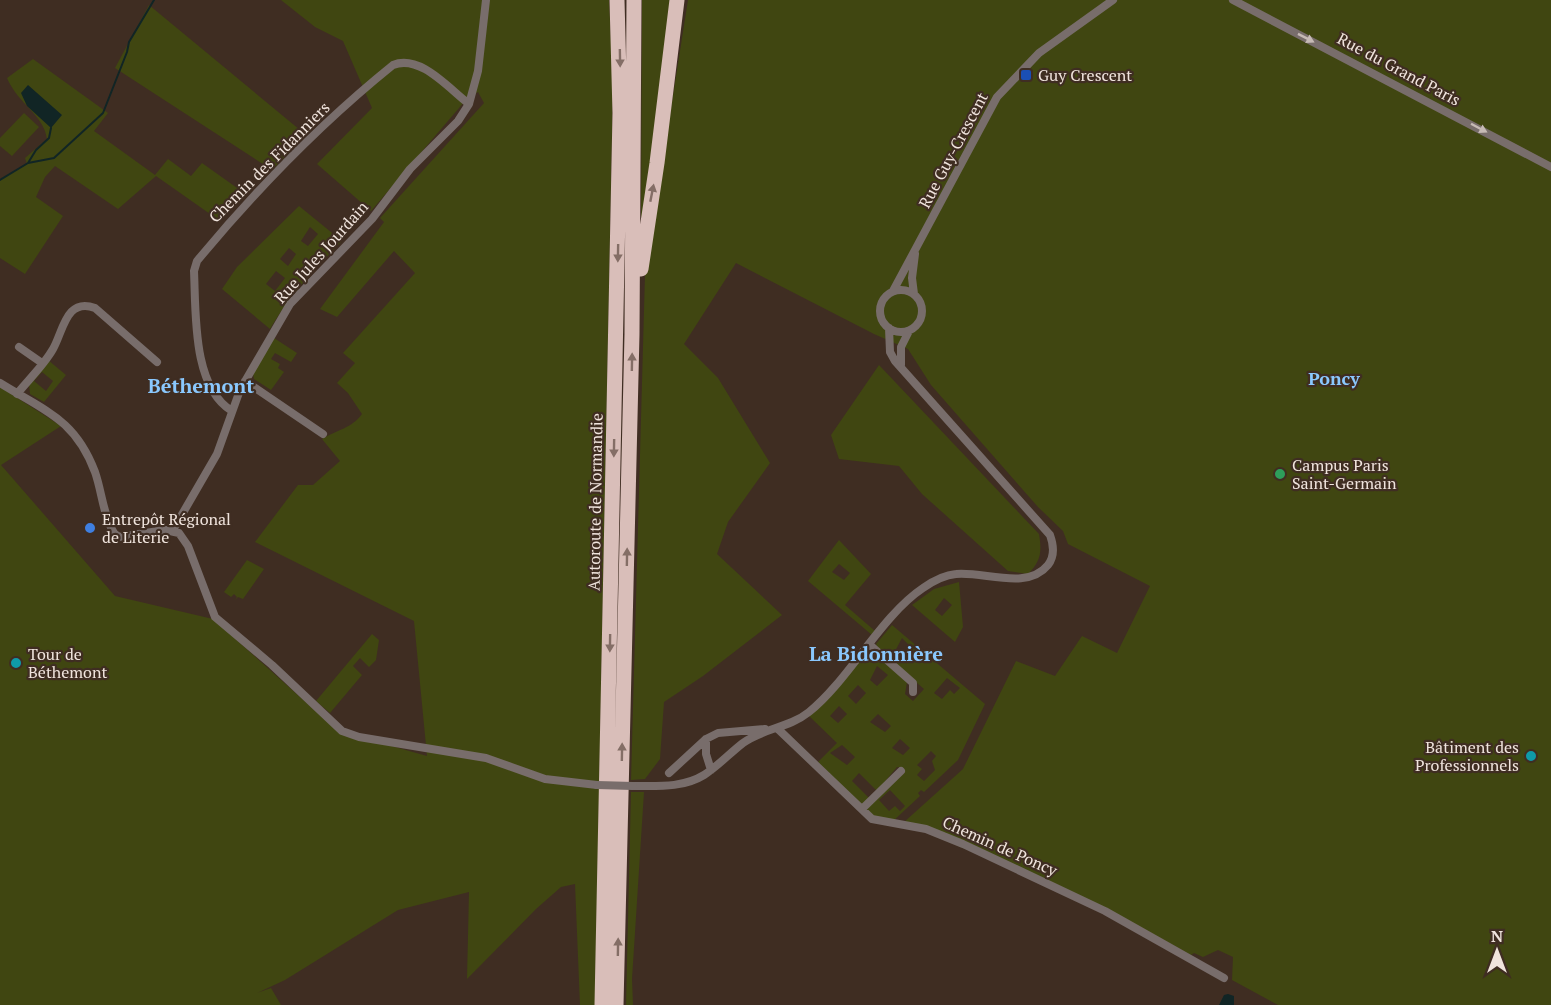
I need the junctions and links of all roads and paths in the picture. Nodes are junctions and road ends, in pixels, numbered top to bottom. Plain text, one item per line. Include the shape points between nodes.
1 (486, 0) edge
2 (617, 0) edge
3 (634, 0) edge
4 (677, 0) edge
5 (1233, 0) edge
6 (1111, 1) edge
7 (469, 104) junction
8 (1549, 166) edge
9 (916, 250) junction
10 (893, 291) junction
11 (914, 294) junction
12 (889, 328) junction
13 (909, 330) junction
14 (632, 334) junction
15 (20, 347) dead end
16 (157, 362) dead end
17 (42, 363) junction
18 (901, 365) junction
19 (246, 381) junction
20 (0, 383) edge
21 (17, 394) junction
22 (232, 411) junction
23 (323, 434) dead end
24 (173, 530) junction
25 (870, 645) junction
26 (913, 692) dead end
27 (775, 729) junction
28 (706, 739) junction
29 (711, 770) junction
30 (901, 771) dead end
31 (669, 772) dead end
32 (862, 809) junction
33 (1224, 978) dead end
34 (602, 1005) edge
35 (616, 1005) edge

1 - 7 street, Rue Jules Jourdain via 478,70
2 -> 34 highway, Autoroute de Normandie via 620,149
3 - 14 highway, Autoroute de Normandie
14 -> 4 highway
5 -> 8 street, Rue du Grand Paris
6 - 9 street, Rue Guy-Crescent via 1040,53 997,98
7 - 19 street, Rue Jules Jourdain via 458,121 410,169 372,219 290,304
7 - 22 street, Chemin des Fidanniers via 417,64 404,61 393,65 302,146 240,209 197,261 194,271 198,348 218,403
9 - 10 street, Rue Guy-Crescent
9 - 11 street, Rue Guy-Crescent
10 - 11 street via 904,289
10 - 12 street, Rue Guy-Crescent via 885,297 880,310
11 - 13 street, Rue Guy-Crescent via 921,303 922,315
12 - 13 street
12 - 18 street, Rue Guy-Crescent via 890,352
13 - 18 street, Rue Guy-Crescent via 901,347
35 -> 14 highway, Autoroute de Normandie
15 - 17 street
16 - 17 street via 110,319 88,306 69,314
17 - 21 street
18 - 25 street, Rue Guy-Crescent via 1050,536 1053,555 1040,573 1016,578 961,574 941,578 911,597
19 - 22 street, Rue Jules Jourdain
19 - 23 street
20 - 21 street
21 - 24 street via 68,425 79,438 95,472 110,527 119,537
22 - 24 street, Rue Jules Jourdain via 217,454
24 - 29 street, bridge via 188,546 215,616 342,731 486,758 545,779 597,785 681,784
25 - 26 street via 913,683
25 - 27 street via 809,712
27 - 28 street via 728,730
27 - 29 street via 742,743
27 - 32 street, Chemin de Poncy
28 - 29 street
28 - 31 street
30 - 32 street
32 - 33 street, Chemin de Poncy via 872,819 926,829 973,849 1105,911

